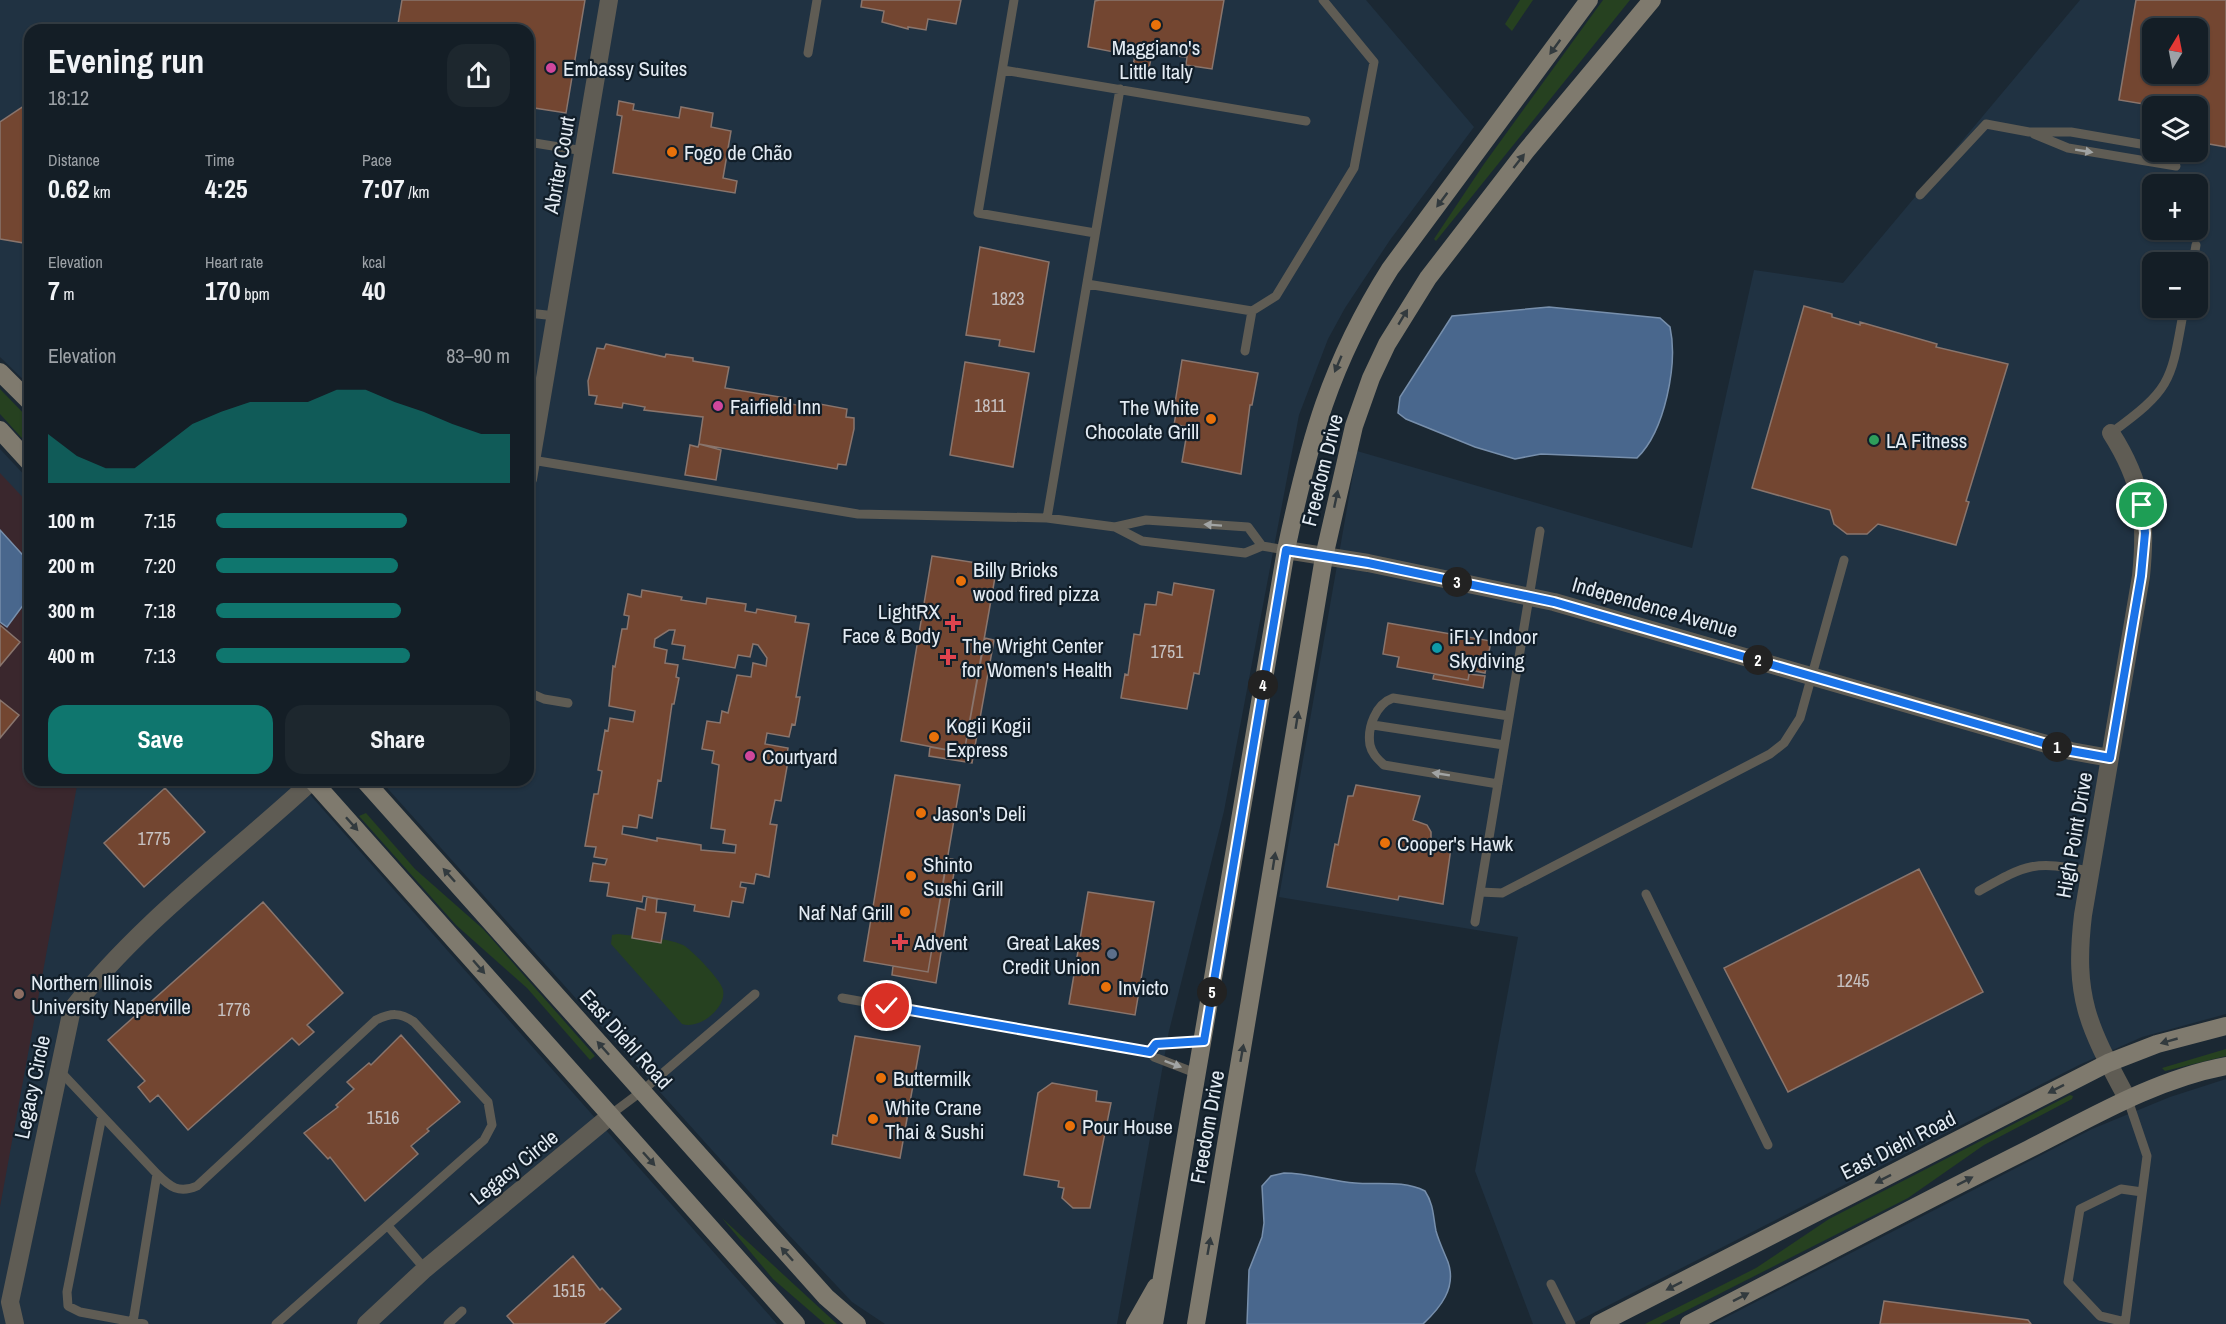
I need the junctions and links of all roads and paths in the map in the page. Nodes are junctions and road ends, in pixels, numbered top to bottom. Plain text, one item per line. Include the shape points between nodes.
1 (609, 0) edge
2 (817, 0) edge
3 (1014, 0) edge
4 (1323, 0) edge
5 (1589, 0) edge
6 (1652, 0) edge
7 (808, 53) dead end
8 (1003, 70) junction
9 (1120, 89) junction
10 (1306, 121) dead end
11 (2029, 132) junction
12 (534, 143) edge
13 (2142, 144) edge
14 (584, 151) junction
15 (2176, 166) dead end
16 (1920, 195) dead end
17 (1095, 233) junction
18 (2196, 245) dead end
19 (2195, 252) edge
20 (1087, 284) junction
21 (1252, 311) junction
22 (534, 314) edge
23 (556, 316) junction
24 (2182, 318) edge
25 (1245, 351) dead end
26 (0, 372) edge
27 (24, 396) edge
28 (0, 430) edge
29 (2111, 433) joint
30 (534, 448) edge
31 (24, 457) edge
32 (534, 460) edge
33 (1047, 518) junction
34 (1115, 527) junction
35 (1540, 531) dead end
36 (1262, 546) junction
37 (1286, 550) junction
38 (1324, 556) junction
39 (1844, 560) dead end
40 (1529, 597) junction
41 (1813, 676) junction
42 (534, 695) edge
43 (568, 703) dead end
44 (1509, 716) junction
45 (1373, 725) junction
46 (1504, 745) junction
47 (2110, 758) junction
48 (1498, 784) junction
49 (306, 786) edge
50 (318, 786) edge
51 (369, 786) edge
52 (2090, 871) junction
53 (1979, 891) dead end
54 (1480, 892) junction
55 (1646, 894) dead end
56 (1475, 922) dead end
57 (755, 994) dead end
58 (842, 998) dead end
59 (2226, 1026) edge
60 (1204, 1041) junction
61 (1150, 1052) junction
62 (2108, 1063) junction
63 (2226, 1066) edge
64 (58, 1069) junction
65 (1199, 1074) junction
66 (642, 1091) junction
67 (2128, 1100) junction
68 (102, 1116) junction
69 (610, 1116) junction
70 (1768, 1145) dead end
71 (157, 1174) junction
72 (2142, 1192) junction
73 (388, 1226) junction
74 (425, 1269) junction
75 (1163, 1275) junction
76 (1204, 1280) junction
77 (1551, 1284) dead end
78 (462, 1311) dead end
79 (783, 1317) edge
80 (133, 1322) junction
81 (2125, 1323) edge
82 (15, 1324) edge
83 (144, 1324) edge
84 (276, 1324) edge
85 (366, 1324) edge
86 (448, 1324) edge
87 (796, 1324) edge
88 (857, 1324) edge
89 (1135, 1324) edge
90 (1154, 1324) edge
91 (1196, 1324) edge
92 (1205, 1324) edge
93 (1571, 1324) edge
94 (1599, 1324) edge
95 (1689, 1324) edge

1 - 14 street, Abriter Court
2 - 7 lane
3 - 8 lane
4 - 21 lane via 1374,62 1357,159 1276,296
5 -> 37 street, Freedom Drive via 1390,269 1365,309 1323,401
38 -> 6 street, Freedom Drive via 1354,426 1371,378 1406,312 1519,160
8 - 9 lane
8 - 17 lane via 978,213
9 - 10 lane
9 - 17 lane
11 - 13 lane via 2070,132
11 -> 15 lane via 2068,148
11 - 16 lane via 1986,124
12 - 14 lane
14 - 23 street, Abriter Court
17 - 20 lane
18 - 19 lane
20 - 21 lane
20 - 33 lane
21 - 25 lane
22 - 23 lane
23 - 30 street, Abriter Court
24 - 29 lane via 2170,378 2159,394
26 - 27 street
28 - 31 street
29 - 47 street, High Point Drive via 2136,484 2145,533
32 - 33 lane via 858,514
33 - 34 lane
34 - 36 lane via 1142,541 1245,553
36 -> 34 lane via 1248,527 1146,520
35 - 40 lane
36 - 37 lane
37 - 38 street, Independence Avenue
37 - 60 street, Freedom Drive
38 - 40 street, Independence Avenue
76 -> 38 street, Freedom Drive
39 - 41 lane
40 - 41 street, Independence Avenue
40 - 44 lane
41 - 47 street, Independence Avenue via 2071,751
41 - 54 lane via 1793,732 1770,754 1502,892
42 - 43 lane
44 - 45 lane via 1393,698 1382,702
44 - 46 lane
45 - 46 lane
48 -> 45 lane via 1384,765 1374,756 1370,744
46 - 48 lane
47 - 52 street, High Point Drive
48 - 54 lane
49 - 64 street, Legacy Circle via 164,911 91,984 72,1009
50 -> 69 street
66 -> 51 street, East Diehl Road
52 - 53 lane via 2047,864 2027,866
52 - 62 street, High Point Drive via 2079,971 2088,1020
54 - 56 lane
55 - 70 lane
57 - 66 lane
58 - 61 lane
59 -> 62 street, East Diehl Road via 2157,1044
60 - 61 lane via 1156,1044
60 - 65 street, Freedom Drive
61 -> 65 lane
62 - 67 street, High Point Drive
62 -> 94 street, East Diehl Road
63 - 67 street
64 - 68 lane
64 - 82 street, Legacy Circle via 10,1302
65 - 75 street, Freedom Drive
66 - 69 lane
88 -> 66 street, East Diehl Road via 826,1297
67 - 72 lane via 2147,1156
95 -> 67 street
68 - 71 lane
68 - 80 lane via 67,1292 68,1306
69 - 74 street, Legacy Circle
69 -> 79 street
71 - 73 lane via 171,1188 185,1191 197,1185 376,1020 389,1014 403,1014 488,1102 492,1125 484,1140
71 - 80 lane
72 - 81 lane
72 - 81 lane via 2121,1189 2080,1209 2068,1282 2100,1317
73 - 74 lane
73 - 84 lane
74 - 85 street, Legacy Circle
75 - 89 street
75 - 90 street, Freedom Drive
76 - 91 street, Freedom Drive
76 - 92 street
77 - 93 lane
78 - 86 lane
79 - 87 street
80 - 83 lane

